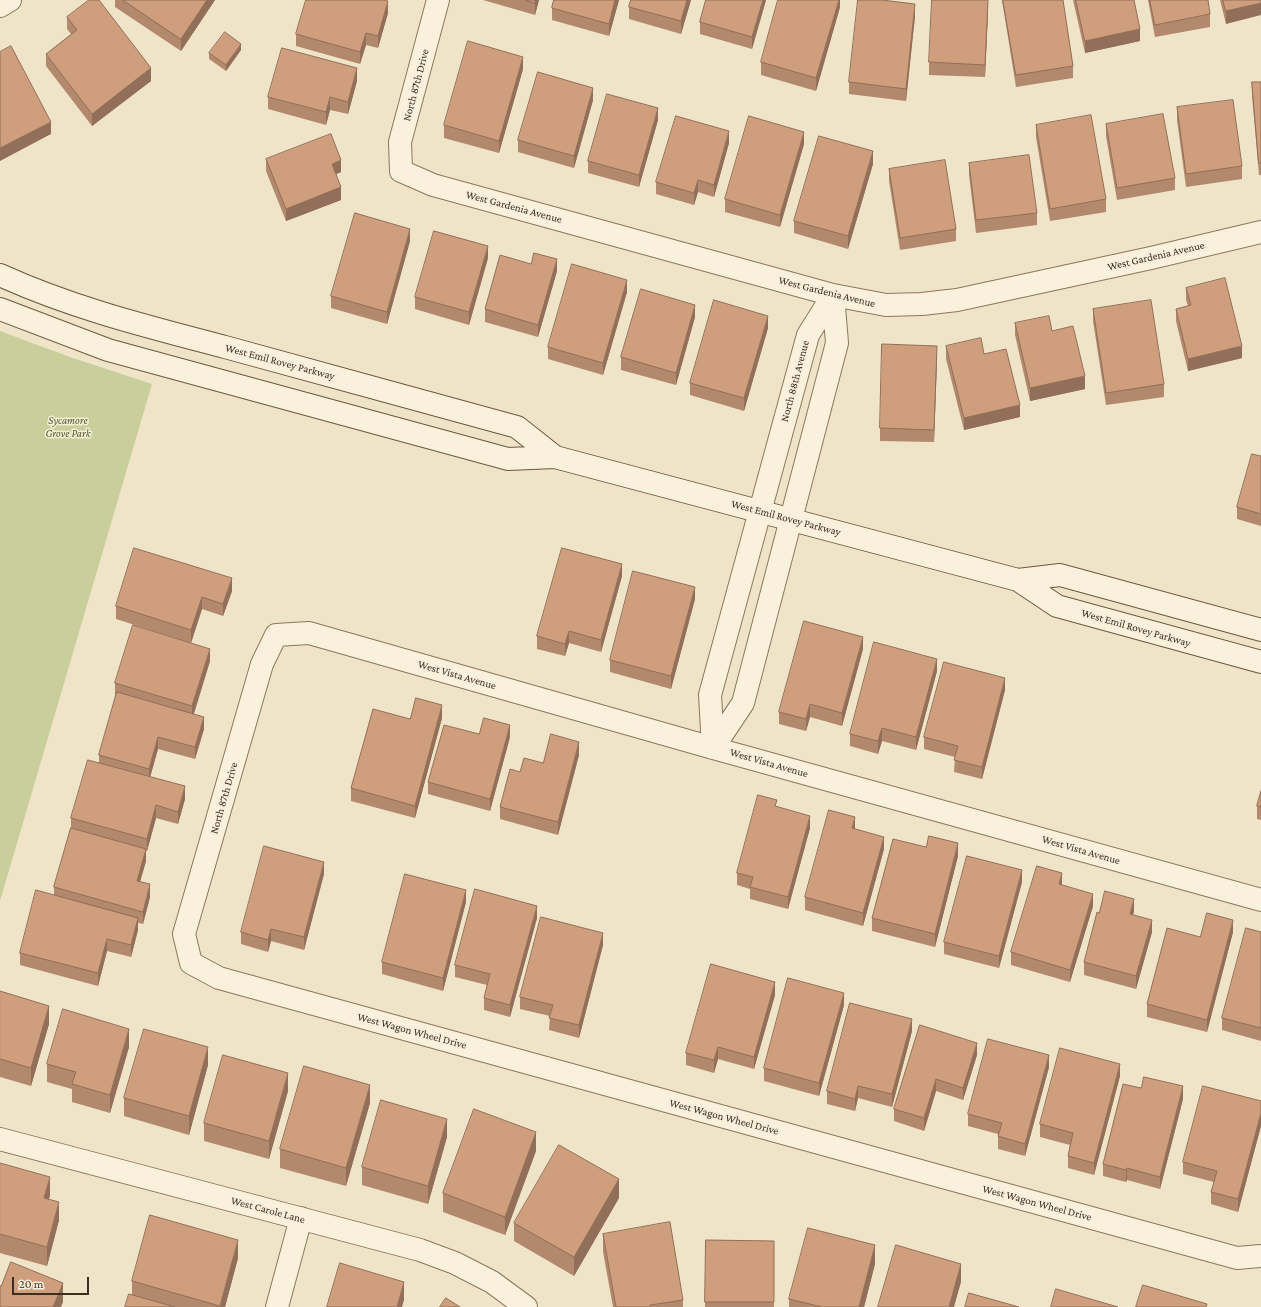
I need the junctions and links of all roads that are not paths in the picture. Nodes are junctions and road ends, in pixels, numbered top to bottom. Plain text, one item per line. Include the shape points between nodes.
1 (10, 0) edge
2 (438, 0) edge
3 (0, 6) edge
4 (401, 171) joint
5 (1261, 232) edge
6 (0, 275) edge
7 (833, 295) junction
8 (0, 309) edge
9 (555, 457) junction
10 (760, 511) junction
11 (791, 520) junction
12 (1018, 580) junction
13 (1261, 630) edge
14 (276, 635) joint
15 (1261, 662) edge
16 (713, 748) junction
17 (1261, 900) edge
18 (191, 963) joint
19 (0, 1139) edge
20 (301, 1218) junction
21 (1261, 1256) edge
22 (277, 1307) edge
23 (526, 1307) edge

1 - 3 street
2 - 4 street, North 87th Drive via 400,142
4 - 7 street, West Gardenia Avenue via 433,185
5 - 7 street, West Gardenia Avenue via 957,300 886,306
6 - 9 street, West Emil Rovey Parkway via 68,304 517,427
7 - 10 street, North 88th Avenue via 808,335
7 - 11 street via 837,343
8 - 9 street, West Emil Rovey Parkway via 108,350 508,459
9 - 10 street, West Emil Rovey Parkway
10 - 11 street, West Emil Rovey Parkway
10 - 16 street, North 88th Avenue via 710,695
11 - 12 street, West Emil Rovey Parkway
11 - 16 street via 743,703
12 - 13 street, West Emil Rovey Parkway via 1060,575
12 - 15 street, West Emil Rovey Parkway via 1057,606
14 - 16 street, West Vista Avenue via 309,633
14 - 18 street, North 87th Drive via 262,664 184,934
16 - 17 street, West Vista Avenue
18 - 21 street, West Wagon Wheel Drive via 219,978 1229,1256
19 - 20 street, West Carole Lane
20 - 22 street
20 - 23 street, West Carole Lane via 420,1250 455,1263 492,1282

